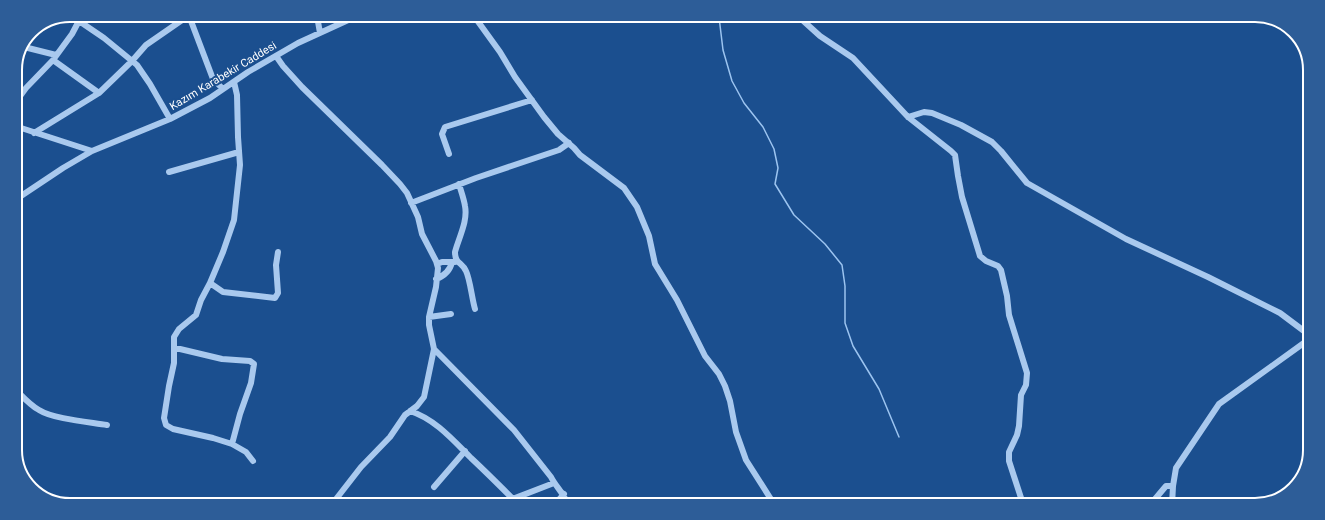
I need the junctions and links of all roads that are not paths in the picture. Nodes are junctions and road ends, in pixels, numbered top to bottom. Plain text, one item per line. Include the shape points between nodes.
1 (78, 22) edge
2 (80, 22) edge
3 (180, 22) edge
4 (192, 22) edge
5 (318, 22) edge
6 (345, 22) edge
7 (478, 22) edge
8 (805, 22) edge
9 (320, 33) junction
10 (27, 48) edge
11 (276, 56) junction
12 (55, 57) junction
13 (132, 61) junction
14 (234, 82) junction
15 (223, 89) junction
16 (22, 93) edge
17 (99, 93) junction
18 (532, 100) junction
19 (908, 117) junction
20 (170, 119) junction
21 (22, 129) edge
22 (34, 133) junction
23 (569, 143) junction
24 (92, 151) junction
25 (239, 152) junction
26 (449, 154) dead end
27 (169, 172) dead end
28 (459, 184) junction
29 (22, 195) edge
30 (411, 203) junction
31 (278, 252) dead end
32 (455, 262) junction
33 (437, 264) junction
34 (436, 279) junction
35 (210, 283) junction
36 (474, 309) dead end
37 (451, 314) dead end
38 (429, 317) junction
39 (1303, 330) edge
40 (1303, 344) edge
41 (174, 349) junction
42 (434, 349) junction
43 (22, 396) edge
44 (410, 411) junction
45 (107, 425) dead end
46 (232, 444) junction
47 (464, 451) junction
48 (253, 461) dead end
49 (554, 484) junction
50 (1170, 486) junction
51 (434, 487) dead end
52 (564, 494) junction
53 (337, 498) edge
54 (511, 498) edge
55 (521, 498) edge
56 (560, 498) edge
57 (565, 498) edge
58 (770, 498) edge
59 (1021, 498) edge
60 (1157, 498) edge
61 (1171, 498) edge

1 - 12 street
2 - 13 street
3 - 13 street via 146,46
4 - 15 street via 213,79
5 - 9 street
6 - 9 street, Kazım Karabekir Caddesi
7 - 18 street
8 - 19 street via 820,36 853,58
9 - 11 street, Kazım Karabekir Caddesi
10 - 12 street
11 - 14 street, Kazım Karabekir Caddesi
11 - 30 street via 302,87 397,180
12 - 16 street
12 - 17 street
13 - 17 street
13 - 20 street via 150,84
14 - 15 street, Kazım Karabekir Caddesi
14 - 25 street via 237,95
15 - 20 street, Kazım Karabekir Caddesi
17 - 22 street
18 - 23 street
18 - 26 street via 445,127 442,134
19 - 39 street via 924,112 932,113 961,125 992,142 1027,183 1126,239 1275,310
19 - 59 street via 955,155 962,197 980,256 998,266 1003,276 1009,315 1027,373 1026,385 1021,395 1017,435 1009,452 1009,461
20 - 24 street, Kazım Karabekir Caddesi
21 - 22 street
22 - 24 street
23 - 28 street via 559,150
23 - 58 street via 586,161 624,188 637,207 649,236 655,264 705,356 725,386 746,460
24 - 29 street, Kazım Karabekir Caddesi
25 - 27 street
25 - 35 street via 234,220
28 - 30 street
28 - 32 street via 466,211 455,252
30 - 33 street via 422,234
31 - 35 street via 278,293 275,298 223,292
32 - 33 street
32 - 34 street via 447,273
32 - 36 street via 466,271
33 - 34 street
34 - 38 street
35 - 41 street via 196,315 175,335
37 - 38 street
38 - 42 street
40 - 50 street via 1219,404 1176,468
41 - 46 street via 174,363 164,415 166,425 172,429
41 - 46 street via 222,359 250,361 254,364 251,383
42 - 44 street via 424,396
42 - 49 street via 514,430
43 - 45 street via 46,414
44 - 47 street via 431,421
44 - 53 street via 390,437 360,467
46 - 48 street via 246,452
47 - 51 street
47 - 54 street
49 - 52 street
49 - 55 street
50 - 60 street
50 - 61 street
52 - 56 street
52 - 57 street

